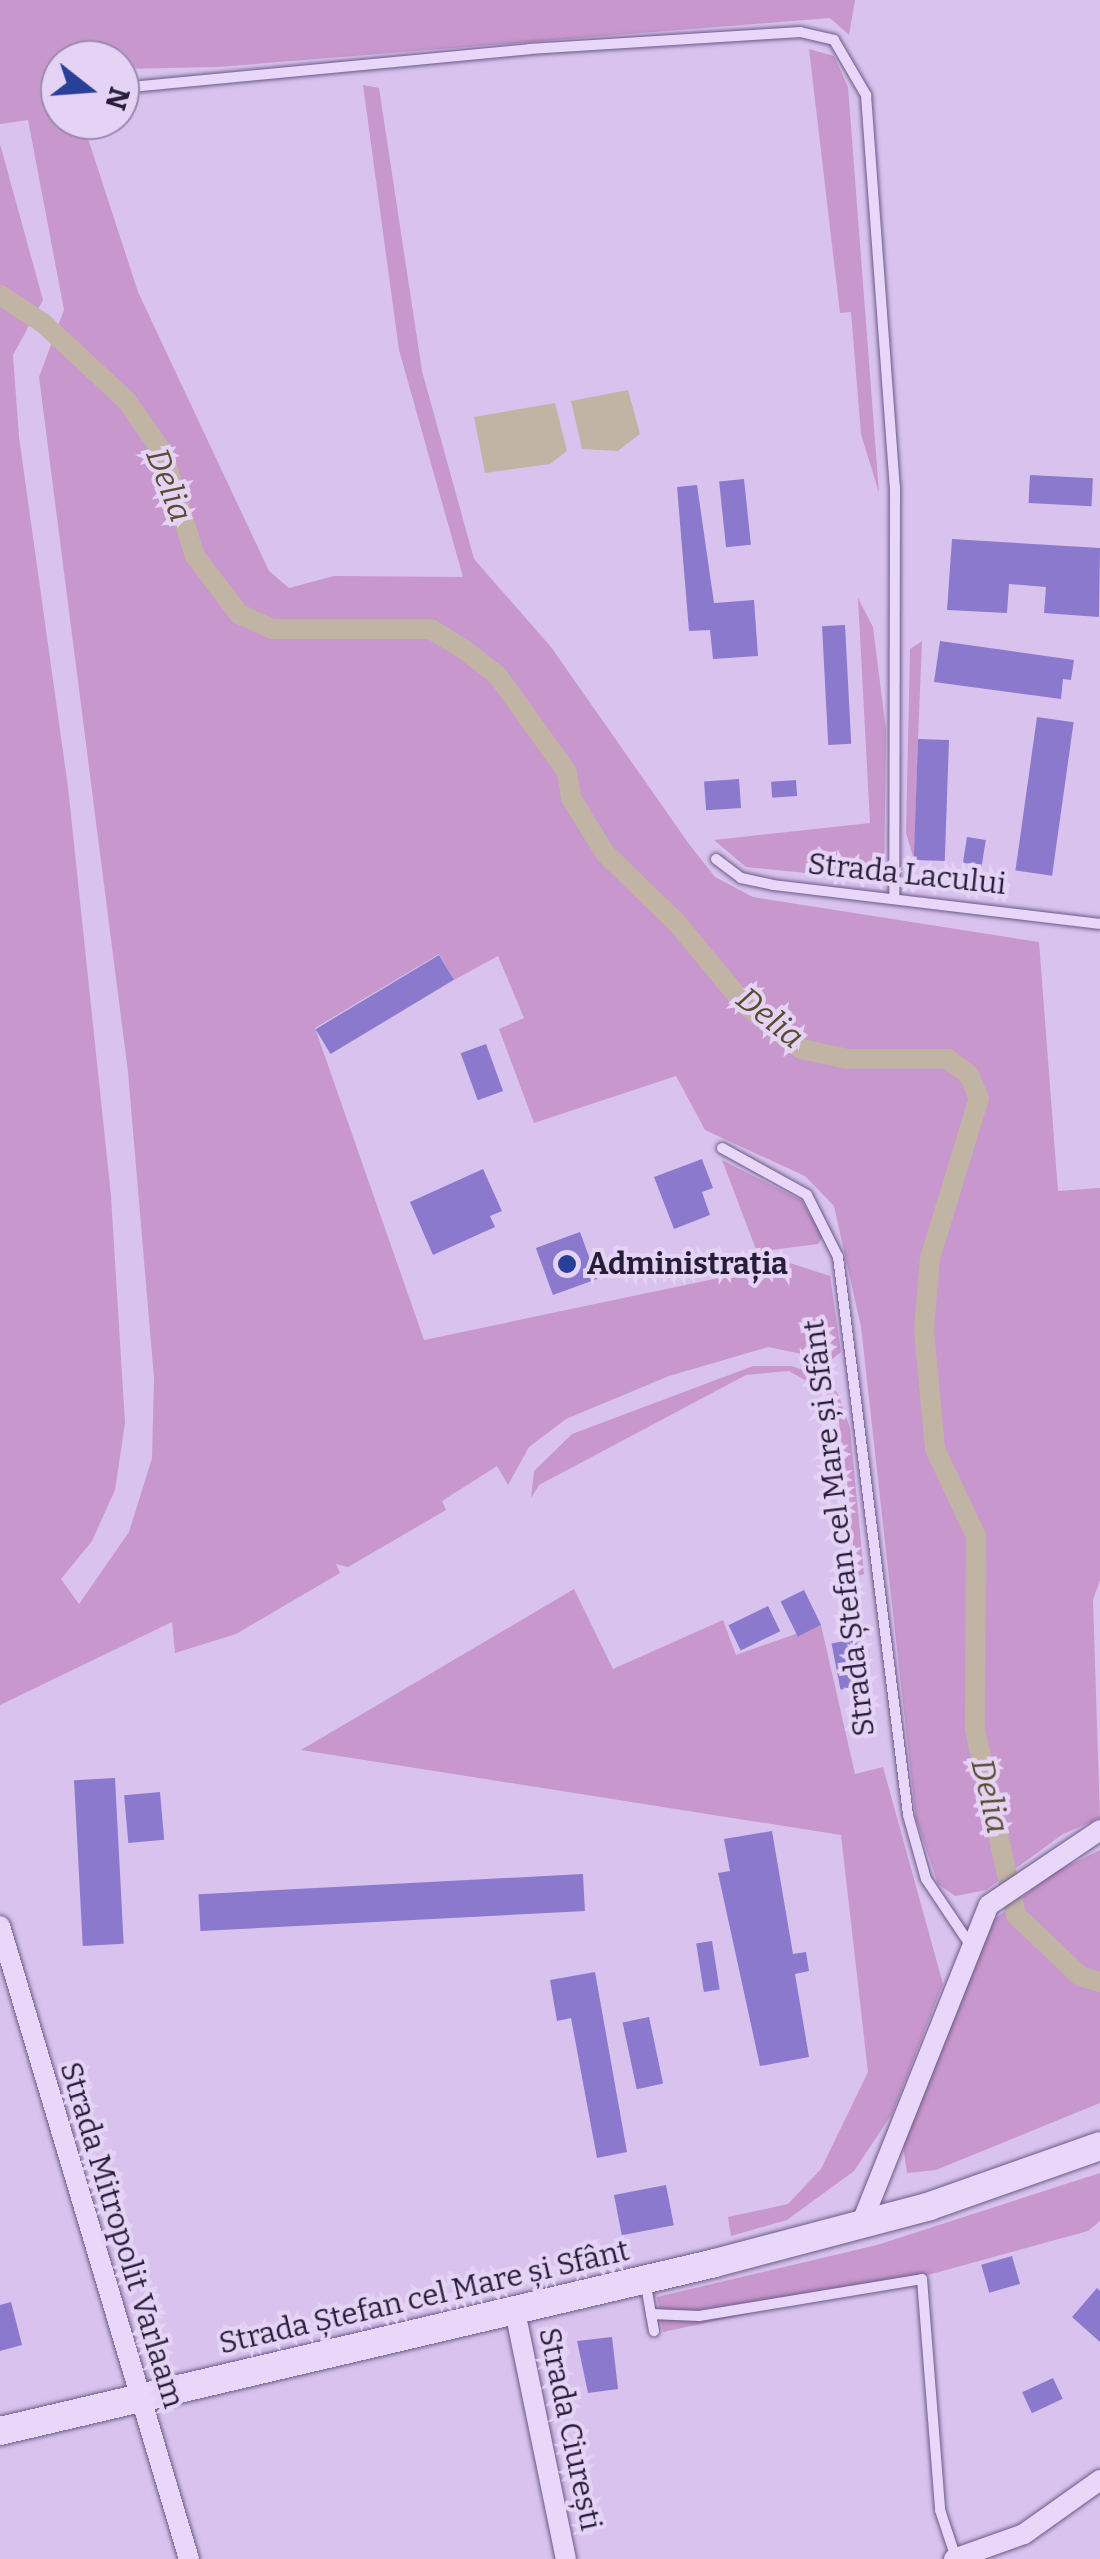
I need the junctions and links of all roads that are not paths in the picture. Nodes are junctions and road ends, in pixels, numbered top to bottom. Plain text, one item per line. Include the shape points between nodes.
1 (140, 86) edge
2 (716, 859) dead end
3 (894, 896) junction
4 (1100, 924) edge
5 (722, 1148) dead end
6 (1100, 1830) edge
7 (0, 1926) edge
8 (969, 1943) junction
9 (1100, 2146) edge
10 (862, 2222) junction
11 (645, 2279) junction
12 (515, 2311) junction
13 (651, 2314) junction
14 (654, 2330) dead end
15 (139, 2396) junction
16 (0, 2431) edge
17 (1100, 2480) edge
18 (189, 2559) edge
19 (566, 2559) edge
20 (956, 2559) edge

1 - 3 lane via 528,49 800,32 834,40 866,94 895,487
2 - 3 lane, Strada Lacului via 742,878 773,885
3 - 4 lane, Strada Lacului
5 - 8 lane, Strada Ștefan cel Mare și Sfânt via 807,1195 838,1257 908,1815 926,1879
6 - 8 street via 989,1905
7 - 15 street, Strada Mitropolit Varlaam
8 - 10 street
9 - 10 main road, Strada Ștefan cel Mare și Sfânt
10 - 11 main road, Strada Ștefan cel Mare și Sfânt
11 - 12 main road, Strada Ștefan cel Mare și Sfânt
11 - 13 lane
12 - 15 main road, Strada Ștefan cel Mare și Sfânt
12 - 19 street, Strada Ciurești
13 - 14 lane
13 - 20 lane via 700,2316 911,2276 925,2285 940,2510
15 - 16 main road, Strada Ștefan cel Mare și Sfânt
15 - 18 street, Strada Mitropolit Varlaam
17 - 20 street via 1024,2534

